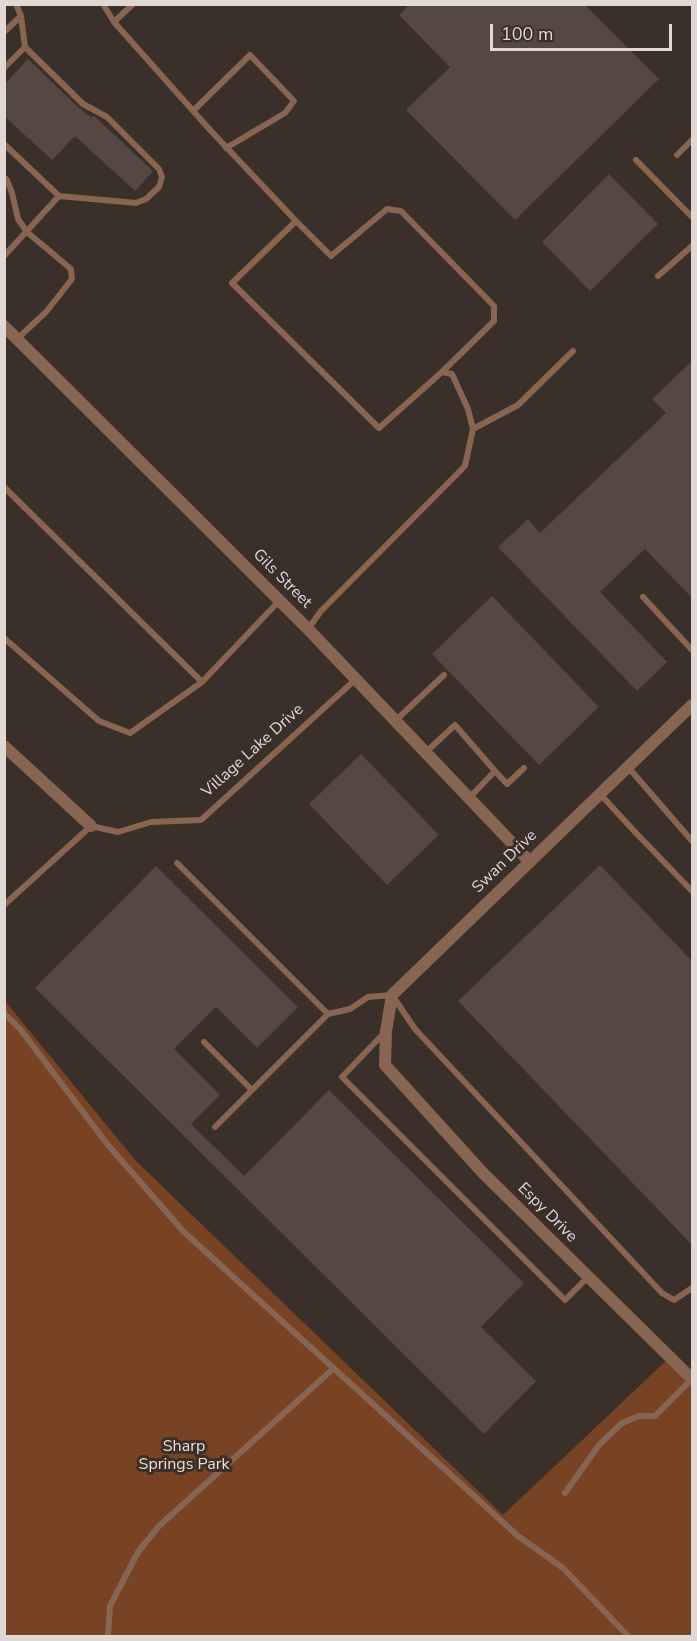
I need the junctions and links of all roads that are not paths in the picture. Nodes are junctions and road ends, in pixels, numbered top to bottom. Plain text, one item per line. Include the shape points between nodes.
1 (16, 4) edge
2 (103, 4) edge
3 (133, 4) edge
4 (21, 16) junction
5 (114, 22) junction
6 (4, 32) edge
7 (25, 47) junction
8 (4, 68) edge
9 (193, 111) junction
10 (693, 140) edge
11 (4, 144) edge
12 (226, 148) junction
13 (677, 155) dead end
14 (636, 160) dead end
15 (4, 177) edge
16 (59, 196) junction
17 (693, 217) edge
18 (296, 221) junction
19 (27, 232) junction
20 (693, 246) edge
21 (4, 256) edge
22 (658, 276) dead end
23 (4, 326) edge
24 (17, 339) junction
25 (573, 351) dead end
26 (442, 372) junction
27 (473, 429) junction
28 (4, 487) edge
29 (643, 597) dead end
30 (279, 600) junction
31 (308, 629) junction
32 (4, 639) edge
33 (693, 650) edge
34 (444, 675) dead end
35 (356, 679) junction
36 (202, 682) junction
37 (693, 705) edge
38 (395, 720) junction
39 (4, 746) edge
40 (425, 753) junction
41 (628, 767) junction
42 (524, 768) dead end
43 (495, 771) junction
44 (600, 793) junction
45 (469, 798) junction
46 (92, 826) junction
47 (693, 841) edge
48 (177, 862) dead end
49 (530, 862) junction
50 (693, 891) edge
51 (4, 905) edge
52 (392, 995) junction
53 (4, 1013) edge
54 (328, 1014) junction
55 (386, 1031) junction
56 (204, 1042) dead end
57 (252, 1090) junction
58 (215, 1127) dead end
59 (588, 1276) junction
60 (693, 1288) edge
61 (334, 1368) junction
62 (692, 1379) edge
63 (565, 1492) dead end
64 (108, 1636) edge
65 (628, 1636) edge

1 - 4 lane
2 - 5 lane
3 - 5 lane
4 - 6 lane
4 - 7 lane
5 - 9 lane
7 - 8 lane
7 - 16 lane via 83,104 107,117 159,169 162,177 159,187 136,203
9 - 12 lane
9 - 12 lane via 250,56 294,101 285,113
10 - 13 lane
11 - 16 lane
12 - 18 lane
14 - 17 lane
15 - 19 lane via 18,219
16 - 19 lane
18 - 26 lane via 331,256 387,209 401,211 494,306 494,321
18 - 26 lane via 232,283 379,428
19 - 21 lane
19 - 24 lane via 72,269 72,279 46,312
20 - 22 lane
23 - 24 street, Gils Street
24 - 30 street, Gils Street
25 - 27 lane via 518,405
26 - 27 lane via 452,375
27 - 31 lane via 465,466
28 - 36 lane
29 - 33 lane
30 - 31 street, Gils Street
30 - 36 lane
31 - 35 street, Gils Street
32 - 36 lane via 99,721 130,734
34 - 38 lane
35 - 38 street, Gils Street
35 - 46 lane, Village Lake Drive via 201,820 151,822 118,832
37 - 41 street, Swan Drive
38 - 40 street, Gils Street
39 - 46 street
40 - 43 lane via 455,725
40 - 45 street, Gils Street
41 - 44 street, Swan Drive
41 - 47 lane
42 - 43 lane via 507,784
43 - 45 lane
44 - 49 street, Swan Drive
44 - 50 lane
45 - 49 street, Gils Street
46 - 51 lane
48 - 54 lane
49 - 52 street, Swan Drive
52 - 54 lane via 368,997 350,1009
52 - 55 street
52 - 60 lane via 415,1029 662,1293 674,1300
53 - 61 lane via 108,1145 184,1232
54 - 57 lane
55 - 59 street, Espy Drive via 385,1065 483,1173
55 - 59 lane via 342,1077 566,1300
56 - 57 lane
57 - 58 lane
59 - 62 street, Espy Drive
61 - 64 lane via 159,1526 138,1552 110,1606
61 - 65 lane via 518,1536 563,1568
62 - 63 lane via 655,1416 639,1416 622,1423 598,1445

